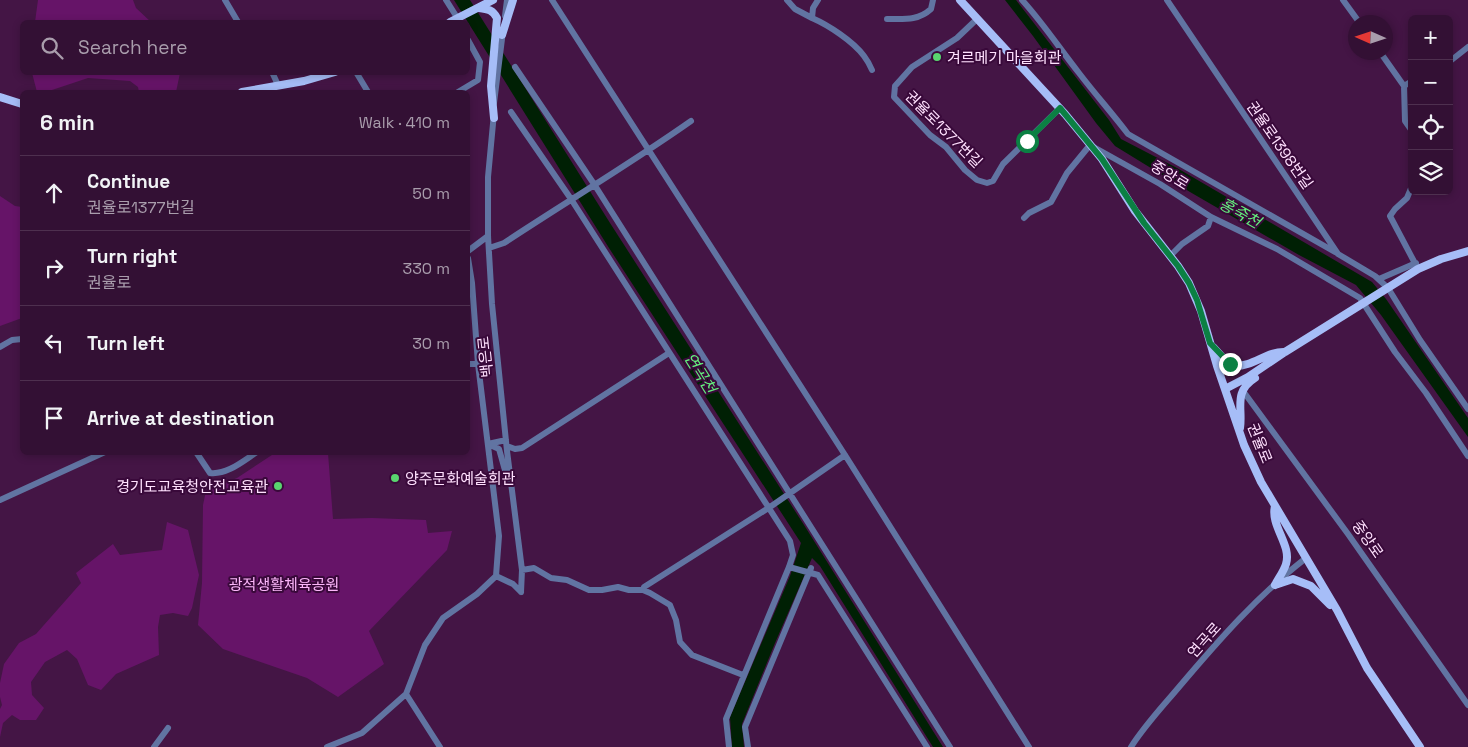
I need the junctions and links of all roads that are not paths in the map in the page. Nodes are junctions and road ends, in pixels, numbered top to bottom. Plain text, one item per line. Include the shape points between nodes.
1 (224, 0) edge
2 (446, 0) edge
3 (508, 0) edge
4 (513, 0) edge
5 (552, 0) edge
6 (787, 0) edge
7 (818, 0) edge
8 (933, 0) edge
9 (960, 0) edge
10 (1022, 0) edge
11 (1166, 0) edge
12 (1343, 0) edge
13 (483, 4) edge
14 (1354, 15) edge
15 (812, 18) junction
16 (887, 19) dead end
17 (978, 19) junction
18 (237, 20) edge
19 (455, 20) edge
20 (457, 20) edge
21 (499, 36) junction
22 (470, 44) edge
23 (1468, 47) edge
24 (1386, 60) edge
25 (1452, 60) edge
26 (515, 67) dead end
27 (872, 70) dead end
28 (273, 75) edge
29 (325, 75) edge
30 (358, 75) edge
31 (1408, 84) edge
32 (278, 86) junction
33 (1404, 86) junction
34 (494, 87) junction
35 (254, 90) edge
36 (367, 90) edge
37 (461, 90) edge
38 (0, 97) edge
39 (20, 103) edge
40 (1060, 108) junction
41 (511, 112) dead end
42 (494, 118) joint
43 (691, 121) dead end
44 (1408, 124) edge
45 (1090, 145) junction
46 (650, 151) junction
47 (594, 184) junction
48 (1408, 195) edge
49 (571, 200) junction
50 (1211, 217) junction
51 (1024, 218) dead end
52 (488, 236) junction
53 (489, 248) junction
54 (470, 250) edge
55 (1468, 251) edge
56 (1338, 254) junction
57 (1170, 256) junction
58 (1417, 266) junction
59 (470, 270) edge
60 (1379, 279) junction
61 (1386, 289) junction
62 (1364, 303) junction
63 (20, 339) edge
64 (1210, 343) junction
65 (0, 348) edge
66 (1285, 352) junction
67 (669, 353) junction
68 (470, 364) edge
69 (478, 364) junction
70 (1225, 389) junction
71 (1243, 391) junction
72 (1468, 409) edge
73 (1239, 430) junction
74 (506, 443) junction
75 (488, 444) junction
76 (99, 455) edge
77 (198, 455) edge
78 (252, 455) edge
79 (845, 455) junction
80 (1468, 456) edge
81 (790, 493) junction
82 (0, 500) edge
83 (514, 503) junction
84 (1275, 506) junction
85 (770, 507) junction
86 (1306, 558) junction
87 (790, 567) junction
88 (522, 570) junction
89 (810, 570) junction
90 (496, 576) junction
91 (1275, 585) junction
92 (643, 590) junction
93 (1336, 610) junction
94 (743, 675) junction
95 (406, 694) junction
96 (1468, 705) edge
97 (168, 728) dead end
98 (154, 747) edge
99 (327, 747) edge
100 (440, 747) edge
101 (729, 747) edge
102 (748, 747) edge
103 (927, 747) edge
104 (950, 747) edge
105 (1029, 747) edge
106 (1131, 747) edge
107 (1420, 747) edge

1 - 18 street
2 - 19 street
3 - 21 street
4 - 21 main road
5 - 46 street
6 - 15 street via 795,9
7 - 15 street
8 - 16 street via 931,9 923,16
9 - 17 main road, 권율로
10 - 56 street via 1128,134
11 - 56 street, 권율로1398번길
12 - 14 street
13 - 20 main road
13 - 21 main road via 494,12
15 - 27 street via 844,38 864,56
17 - 40 main road, 권율로
17 - 40 street, 권율로1377번길 via 957,38 912,67 895,86 894,97 965,170 977,180 987,183 993,181 1003,164
21 - 34 main road
21 - 34 street via 501,44
22 - 37 street via 480,62 478,80
23 - 25 street
24 - 33 street
26 - 47 street
28 - 32 street
29 - 32 main road
30 - 36 street
31 - 33 street
32 - 35 main road
33 - 44 street
34 - 42 main road
38 - 39 main road
40 - 45 main road, 권율로
41 - 49 street
42 - 52 street, 백은로 via 488,177
43 - 46 street
45 - 50 street, 중앙로
45 - 51 street via 1067,173 1050,202
45 - 57 main road, 권율로
46 - 47 street
46 - 79 street
47 - 49 street
47 - 81 street
48 - 58 street via 1390,216
49 - 53 street via 504,243
49 - 67 street
50 - 57 street via 1208,226
50 - 62 street, 중앙로 via 1277,249 1342,286
52 - 53 street, 백은로
52 - 54 street
53 - 74 street, 백은로
55 - 58 main road
56 - 60 street, 권율로1398번길
57 - 64 main road, 권율로 via 1197,300
58 - 60 street
58 - 61 main road
59 - 69 street
60 - 61 street, 권율로1398번길
61 - 62 main road
61 - 72 street, 권율로1398번길
62 - 66 main road
62 - 80 street, 중앙로
63 - 65 street
64 - 66 main road via 1234,366 1248,365 1276,352
64 - 70 main road, 권율로
66 - 70 main road
66 - 71 main road via 1248,382
67 - 74 street via 522,448 515,449
67 - 85 street
68 - 69 street
69 - 75 street
70 - 73 main road, 권율로
71 - 73 main road via 1239,402
71 - 96 street, 중앙로
73 - 84 main road, 권율로
74 - 75 street
74 - 83 street, 백은로
75 - 83 street via 500,449
75 - 90 street via 499,536
76 - 82 street
77 - 78 street via 210,473 216,474
79 - 81 street
79 - 105 street
81 - 85 street
81 - 104 street
83 - 88 street, 백은로
84 - 86 main road, 권율로
84 - 91 main road via 1273,515 1287,560
85 - 87 street via 790,541 793,554
85 - 92 street
86 - 91 street, 연곡로
86 - 93 main road, 권율로
87 - 89 street
87 - 94 street
88 - 90 street, 백은로 via 521,592
88 - 92 street via 534,568 551,578 567,580 589,590 618,587
89 - 102 street via 745,727
89 - 103 street via 818,575
90 - 95 street via 443,618 425,645
91 - 93 main road via 1293,579 1311,586
91 - 106 street, 연곡로 via 1210,651
92 - 94 street via 670,605 680,642 692,655
93 - 107 main road, 권율로 via 1367,668
94 - 101 street via 726,719
95 - 99 street via 362,733
95 - 100 street
97 - 98 street

